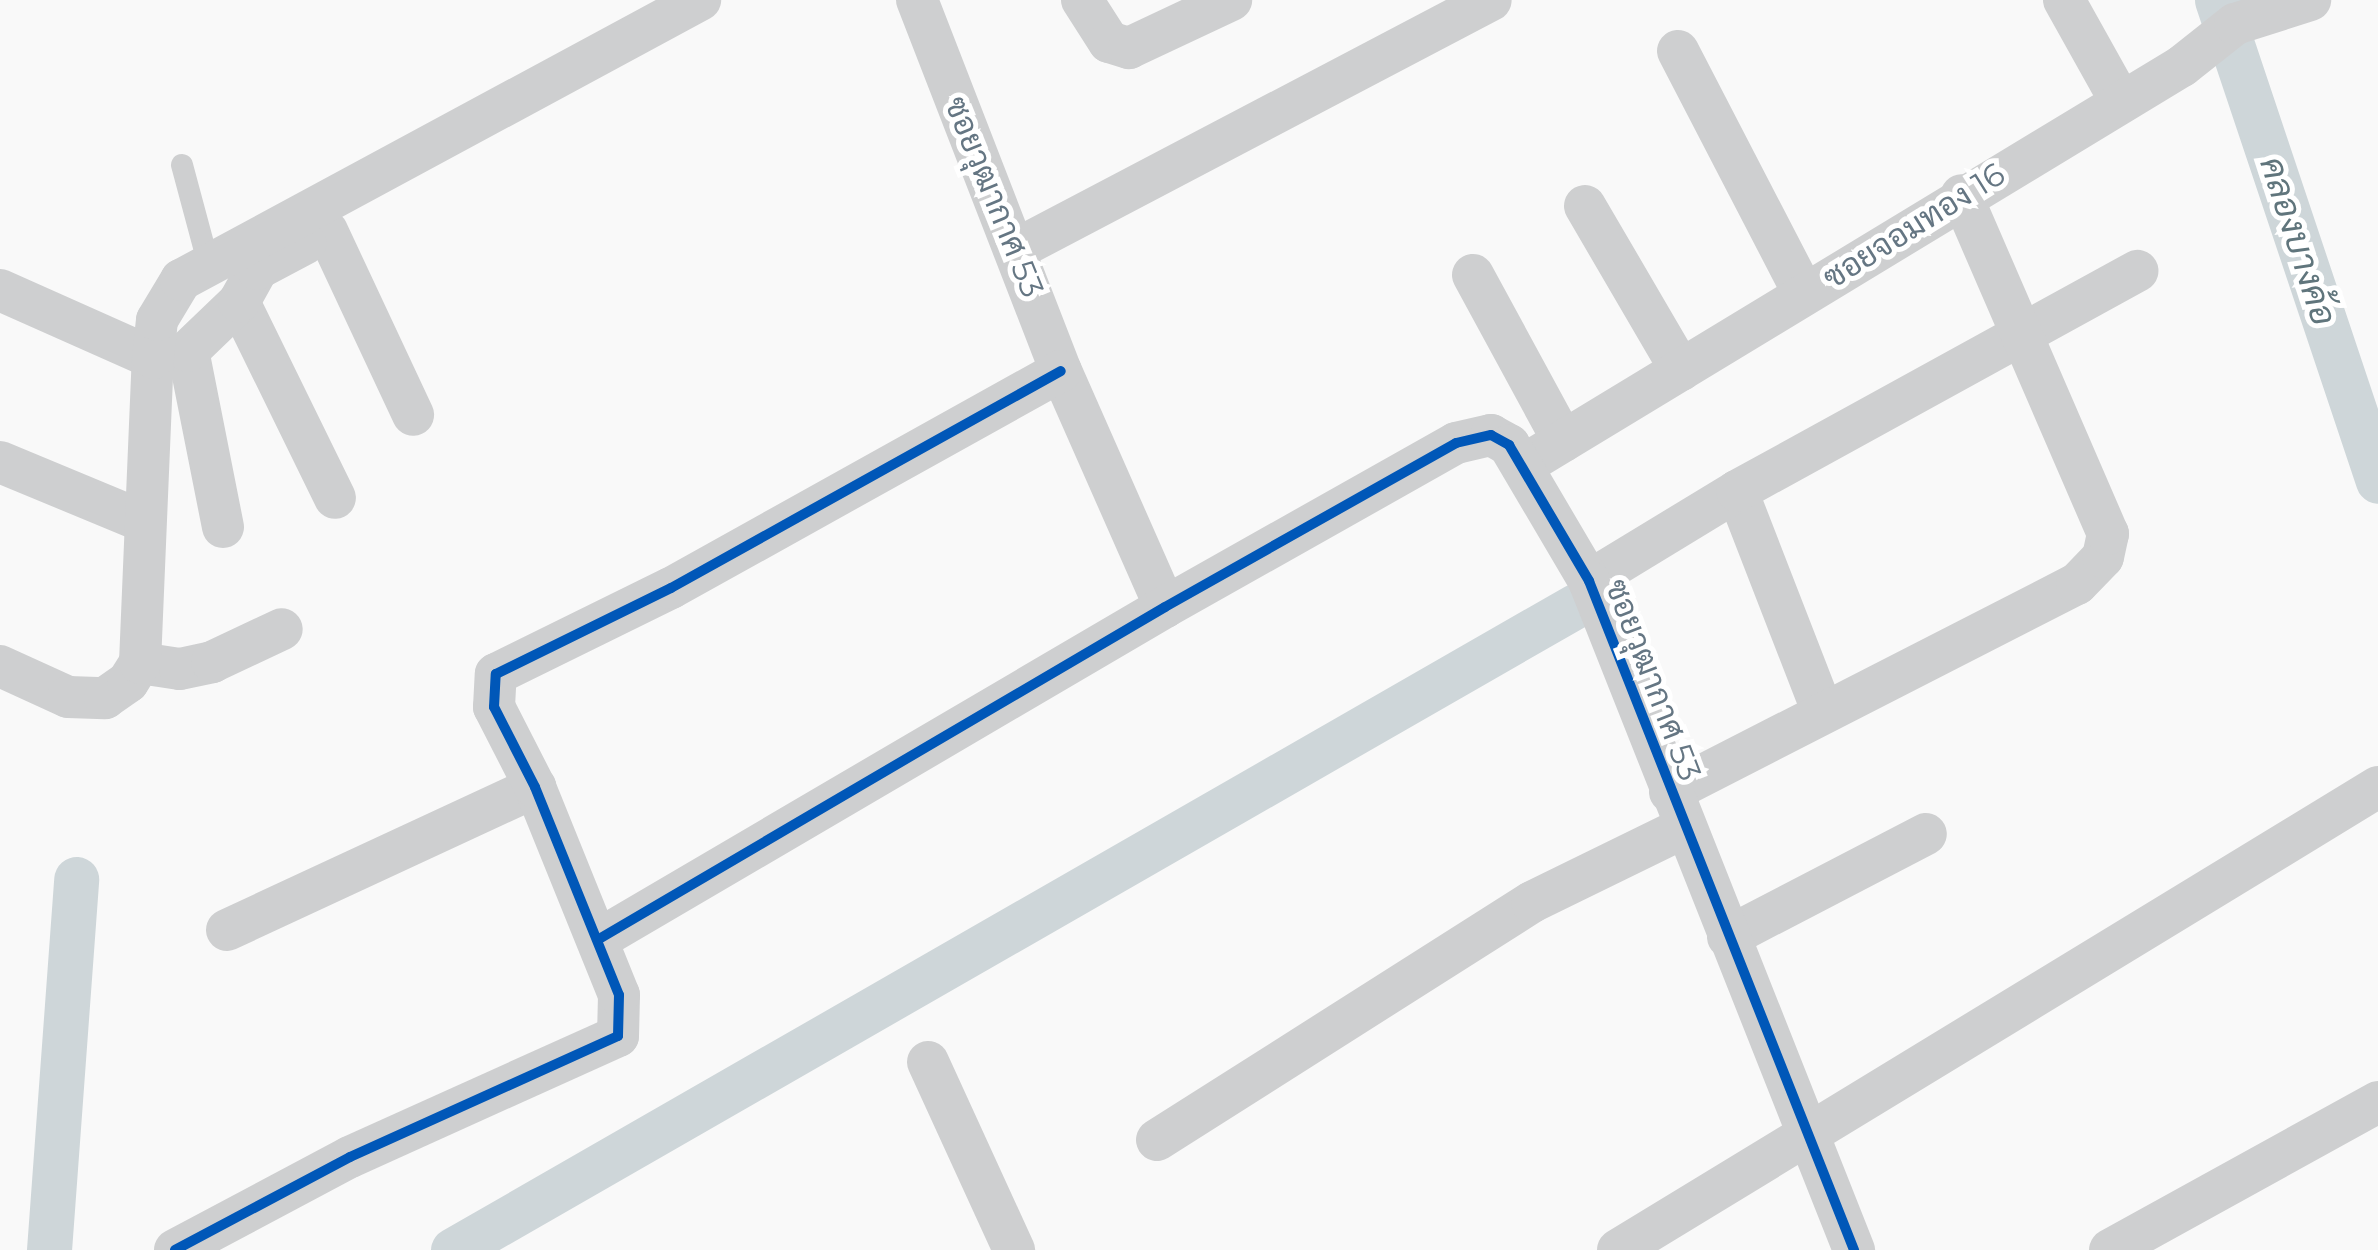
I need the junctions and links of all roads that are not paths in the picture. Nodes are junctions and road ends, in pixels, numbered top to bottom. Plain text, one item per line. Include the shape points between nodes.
1 (700, 0) edge
2 (917, 0) edge
3 (1082, 0) edge
4 (1230, 0) edge
5 (1492, 0) edge
6 (2064, 0) edge
7 (2310, 0) edge
8 (1678, 52) dead end
9 (2121, 102) junction
10 (182, 165) dead end
11 (365, 179) junction
12 (1961, 195) junction
13 (1586, 206) dead end
14 (327, 231) junction
15 (1017, 249) junction
16 (208, 262) junction
17 (2138, 270) dead end
18 (1473, 275) dead end
19 (0, 290) edge
20 (1804, 294) junction
21 (240, 302) junction
22 (2024, 336) junction
23 (153, 358) junction
24 (1682, 370) junction
25 (1061, 371) junction
26 (413, 414) dead end
27 (1562, 441) junction
28 (0, 462) edge
29 (1522, 466) junction
30 (1737, 491) junction
31 (335, 498) dead end
32 (145, 522) junction
33 (223, 527) dead end
34 (1589, 581) junction
35 (1165, 607) junction
36 (282, 629) dead end
37 (140, 662) junction
38 (0, 666) edge
39 (1824, 713) junction
40 (535, 787) junction
41 (2378, 787) edge
42 (1677, 810) junction
43 (1926, 834) dead end
44 (227, 930) dead end
45 (1728, 937) junction
46 (599, 940) junction
47 (928, 1062) dead end
48 (2378, 1102) edge
49 (1807, 1134) junction
50 (1157, 1140) dead end
51 (175, 1250) edge
52 (1014, 1250) edge
53 (1618, 1250) edge
54 (1854, 1250) edge
55 (2110, 1250) edge

1 - 11 street
2 - 15 street, ซอยวุฒากาศ 53
3 - 4 street via 1109,42 1129,48
5 - 15 street
6 - 9 street
7 - 9 street, ซอยจอมทอง 16 via 2236,24
8 - 20 street
9 - 12 street, ซอยจอมทอง 16
10 - 16 lane
11 - 14 street via 353,210
11 - 16 street
12 - 20 street, ซอยจอมทอง 16
12 - 22 street
13 - 24 street
14 - 21 street via 257,269
14 - 26 street
15 - 25 street, ซอยวุฒากาศ 53
16 - 23 street via 166,297
17 - 22 street
18 - 27 street
19 - 23 street
20 - 24 street, ซอยจอมทอง 16
21 - 31 street
21 - 33 street via 188,351
22 - 30 street
22 - 39 street via 2108,534 2103,558 2077,584
23 - 32 street
24 - 27 street, ซอยจอมทอง 16
25 - 35 street, ซอยวุฒากาศ 53
25 - 40 street via 671,588 496,674 494,707
27 - 29 street, ซอยจอมทอง 16
28 - 32 street
29 - 34 street, ซอยวุฒากาศ 53
29 - 35 street, ซอยวุฒากาศ 53 via 1510,445 1491,435 1456,443
30 - 34 street
30 - 39 street
32 - 37 street
34 - 42 street, ซอยวุฒากาศ 53
35 - 46 street
36 - 37 street via 180,670
37 - 38 street via 128,682 105,698 68,697
39 - 42 street
40 - 44 street
40 - 46 street
41 - 49 street
42 - 45 street, ซอยวุฒากาศ 53
42 - 50 street
43 - 45 street
45 - 49 street, ซอยวุฒากาศ 53
46 - 51 street via 623,1014 618,1036 350,1157
47 - 52 street
48 - 55 street
49 - 53 street
49 - 54 street, ซอยวุฒากาศ 53

